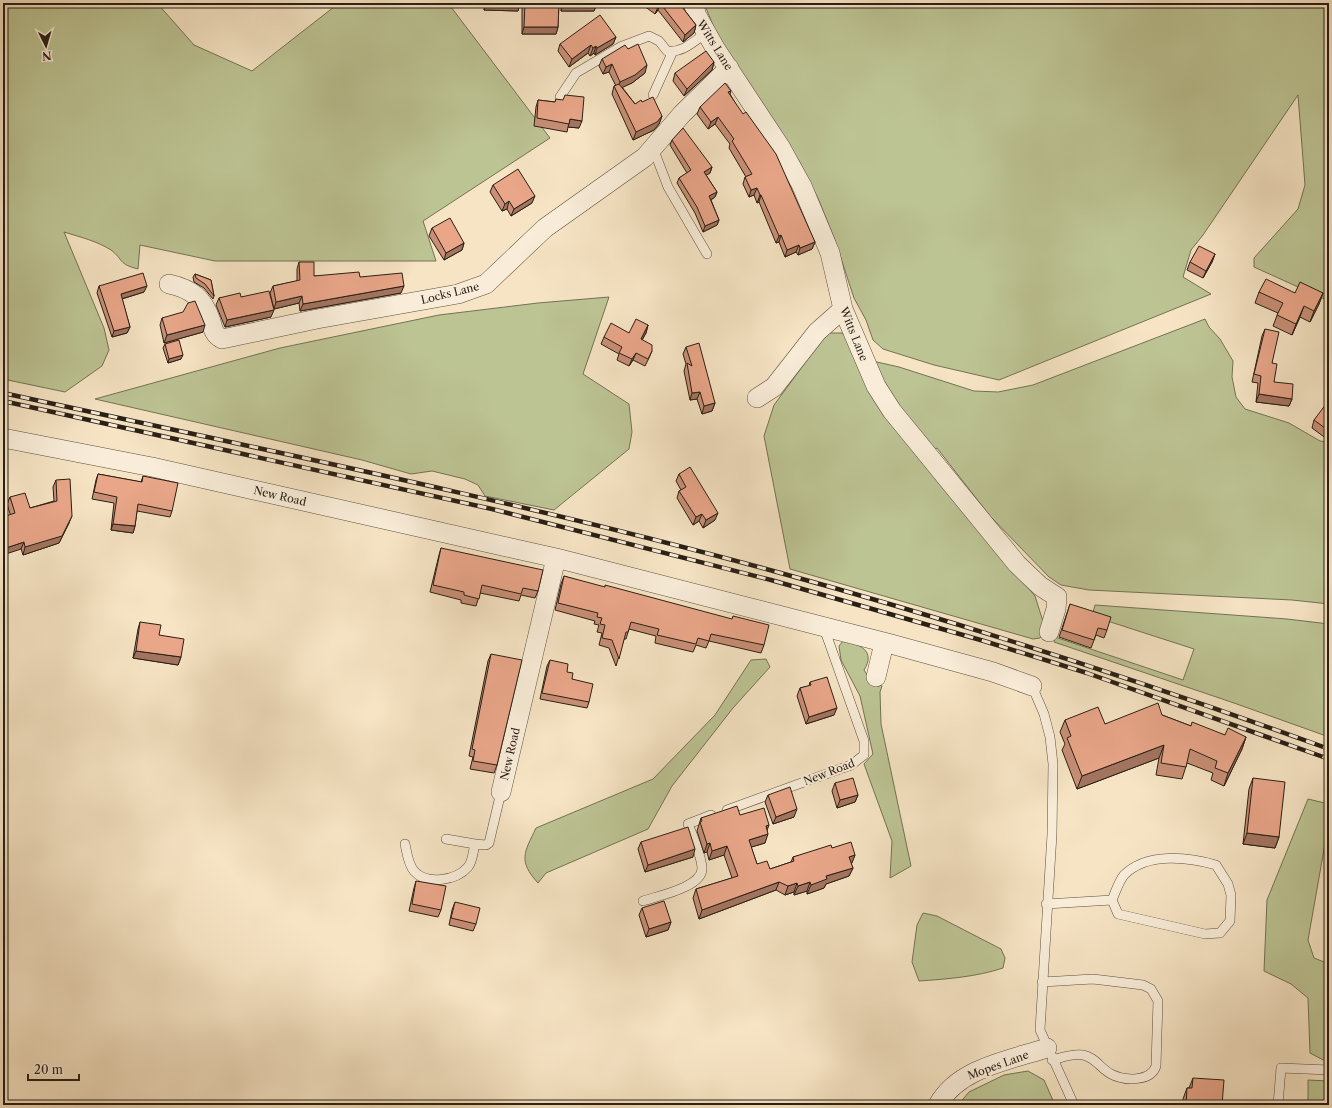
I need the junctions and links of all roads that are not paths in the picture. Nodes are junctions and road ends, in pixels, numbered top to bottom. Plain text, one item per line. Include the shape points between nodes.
1 (693, 3) edge
2 (706, 33) junction
3 (673, 52) junction
4 (729, 68) junction
5 (653, 95) dead end
6 (560, 98) edge
7 (653, 148) junction
8 (707, 254) dead end
9 (169, 284) dead end
10 (843, 309) junction
11 (757, 398) dead end
12 (3, 438) edge
13 (556, 558) junction
14 (824, 628) junction
15 (1049, 632) dead end
16 (884, 642) junction
17 (876, 676) dead end
18 (1032, 686) joint
19 (501, 792) joint
20 (446, 839) dead end
21 (405, 844) dead end
22 (475, 844) junction
23 (1112, 900) junction
24 (643, 901) dead end
25 (1046, 904) junction
26 (1042, 982) junction
27 (1049, 1054) junction
28 (1329, 1070) edge
29 (938, 1105) edge
30 (1074, 1105) edge
31 (1278, 1105) edge

1 - 2 street, Witts Lane
2 - 3 lane via 683,49
2 - 4 street, Witts Lane
3 - 5 lane
3 - 6 lane via 667,51 652,38 645,36 620,47 576,73
4 - 7 street, Locks Lane via 682,114
4 - 10 street, Witts Lane via 781,148 802,186 830,254
7 - 8 lane via 668,187
7 - 9 street, Locks Lane via 638,163 545,228 495,277 481,286 458,294 222,339 215,334 205,306 196,296 185,288
10 - 11 street via 817,332 774,387
10 - 15 street, Witts Lane via 876,386 892,411 1017,564 1040,586 1057,597
12 - 13 street, New Road via 152,467
13 - 14 street, New Road
13 - 19 street, New Road
14 - 16 street, New Road
14 - 24 lane, New Road via 864,741 864,755 851,765 688,824 701,862 701,875 691,884
16 - 17 street
16 - 18 street, New Road via 993,672
18 - 25 lane via 1044,714 1053,764 1052,834
19 - 22 lane, New Road via 489,843
20 - 22 lane
21 - 22 lane via 415,873 436,880 452,877 467,868
23 - 23 lane via 1118,914 1205,934 1220,933 1230,921 1231,895 1228,884 1216,865 1198,860 1158,859 1140,865 1124,875
23 - 25 lane
25 - 26 lane
26 - 27 lane via 1040,1030
26 - 27 lane via 1093,979 1144,985 1151,989 1158,1001 1156,1066 1149,1076 1135,1079 1118,1077 1083,1055
27 - 29 street, Mopes Lane via 996,1064 963,1078 948,1091
27 - 30 lane
28 - 31 lane via 1282,1068

